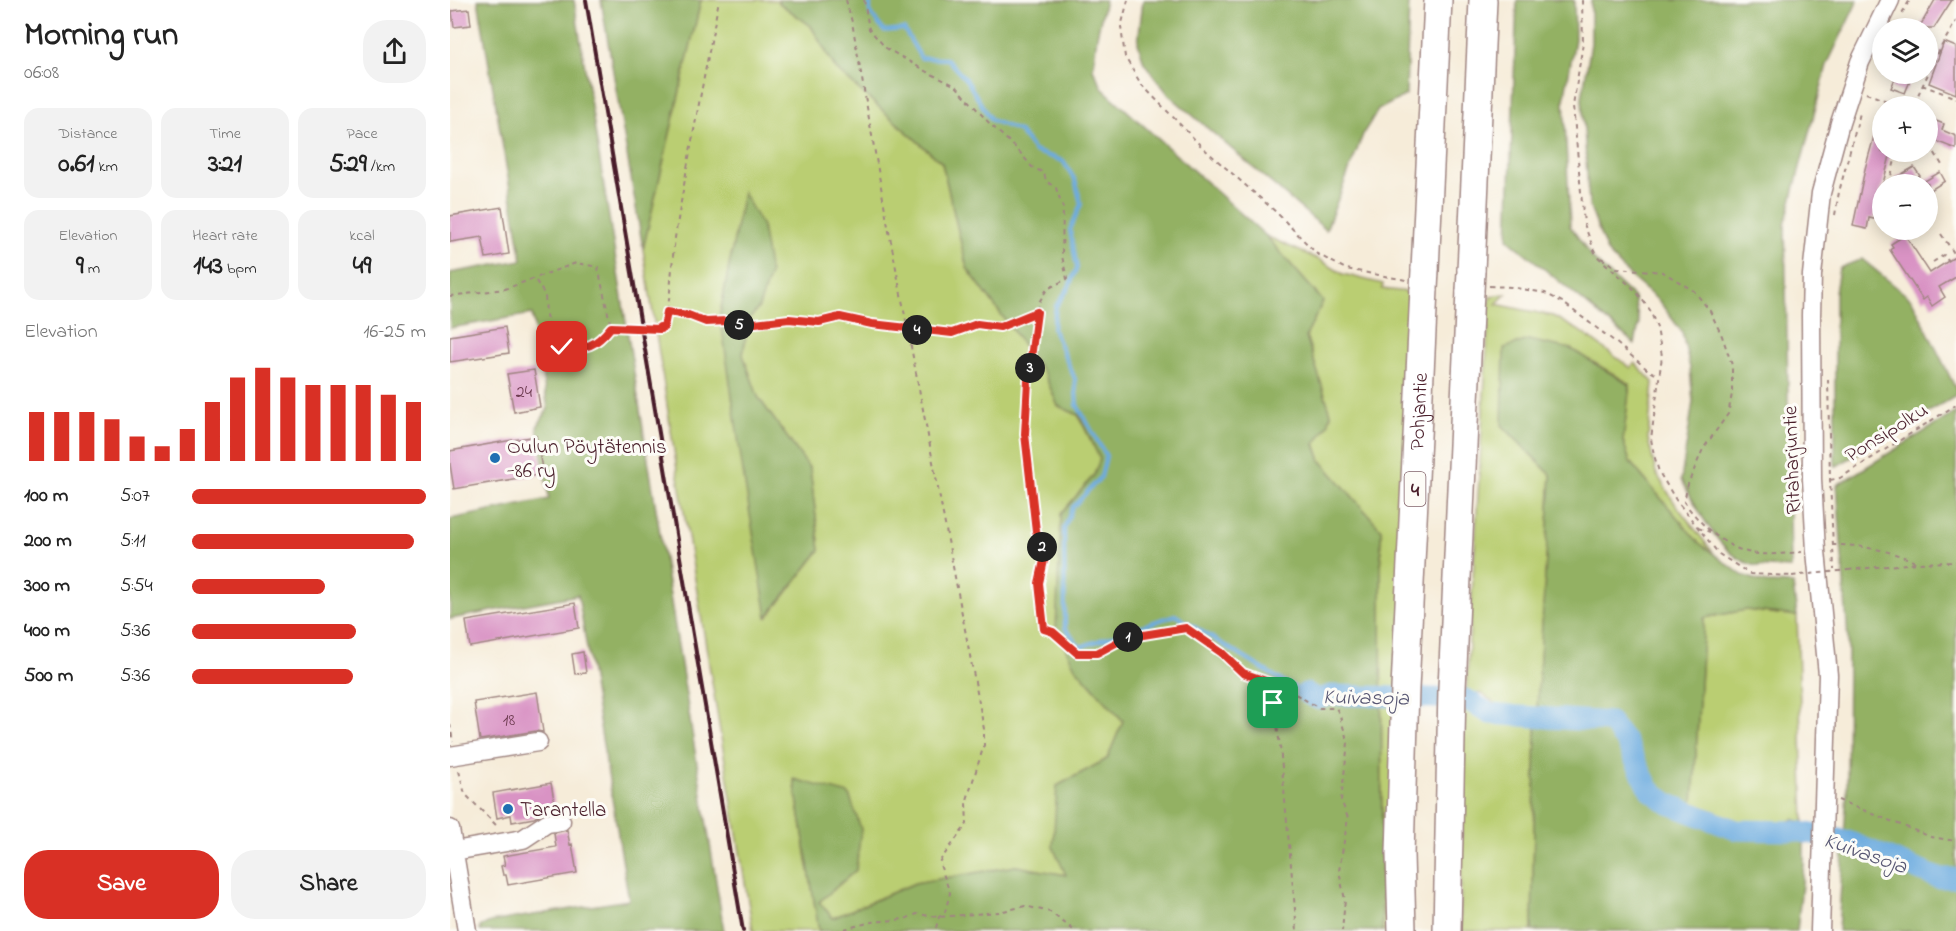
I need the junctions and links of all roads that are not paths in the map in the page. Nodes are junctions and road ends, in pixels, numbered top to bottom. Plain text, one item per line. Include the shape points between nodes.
1 (1438, 0) edge
2 (1483, 0) edge
3 (1896, 7) edge
4 (538, 742) dead end
5 (453, 756) edge
6 (561, 821) dead end
7 (450, 829) edge
8 (454, 851) junction
9 (461, 922) edge
10 (1402, 931) edge
11 (1447, 931) edge
12 (1820, 931) edge

1 - 10 highway, Pohjantie / 4 via 1421,280 1400,854
2 - 11 highway via 1476,283 1452,698
3 - 12 street, Ritaharjuntie via 1860,62 1821,193 1815,241 1812,449 1824,548 1831,799
4 - 5 street
6 - 8 street via 547,824 523,839
7 - 8 street
8 - 9 street

